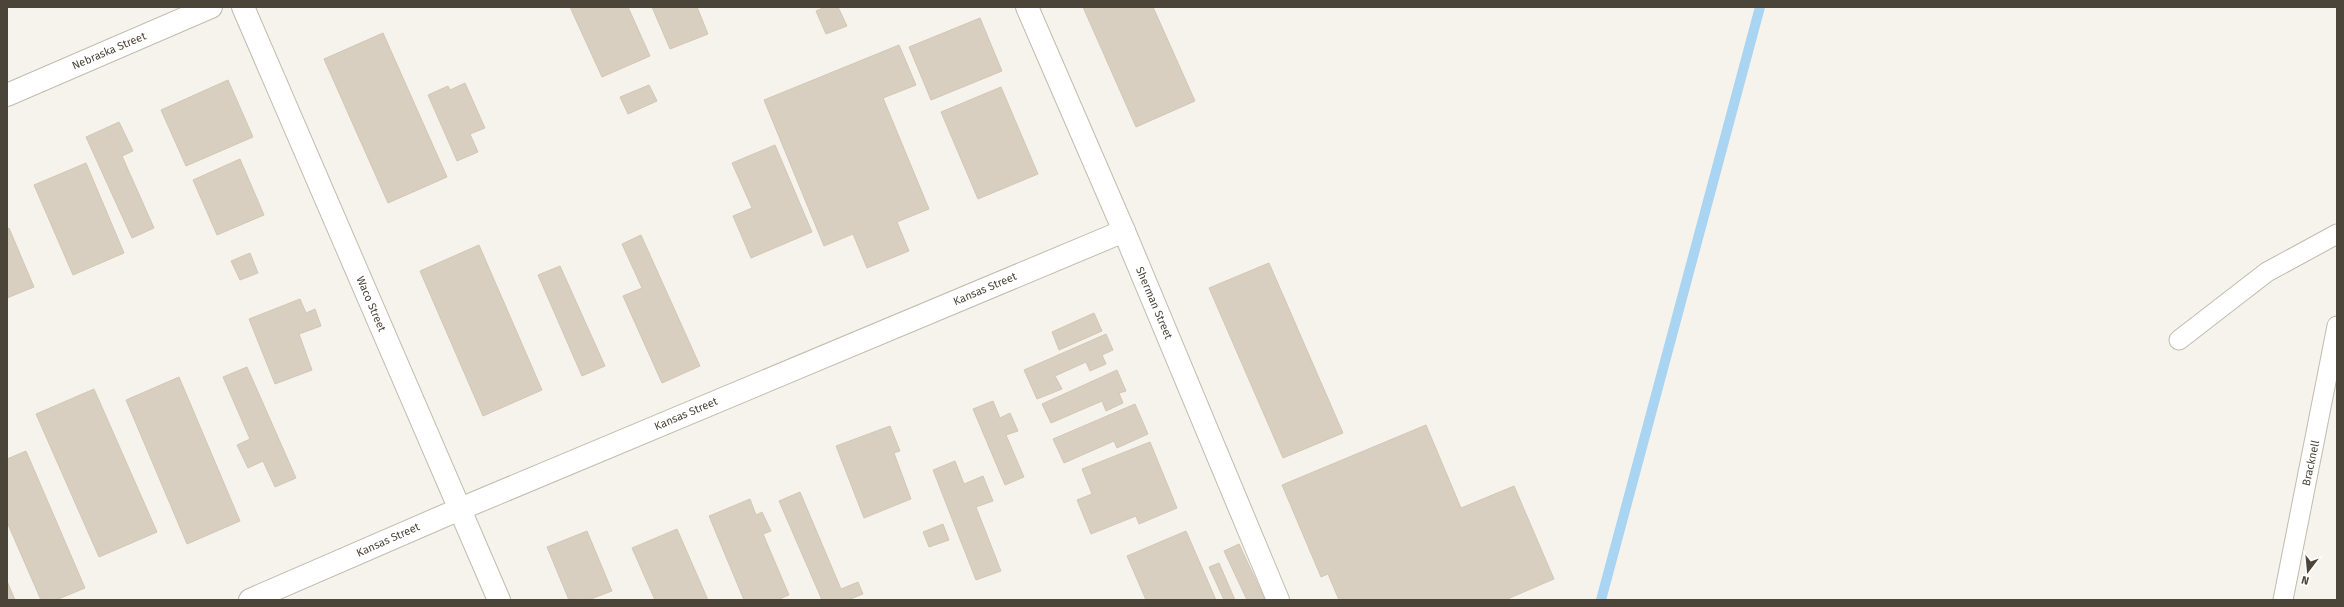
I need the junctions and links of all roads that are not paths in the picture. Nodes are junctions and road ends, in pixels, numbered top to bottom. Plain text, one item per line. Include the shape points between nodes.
1 (211, 7) edge
2 (243, 7) edge
3 (1027, 7) edge
4 (7, 95) edge
5 (1124, 231) junction
6 (2337, 234) edge
7 (2336, 337) edge
8 (2179, 340) dead end
9 (460, 509) junction
10 (250, 600) edge
11 (500, 600) edge
12 (1278, 600) edge
13 (2283, 600) edge

1 - 4 street, Nebraska Street
2 - 9 street, Waco Street
3 - 5 street, Sherman Street
5 - 9 street, Kansas Street
5 - 12 street, Sherman Street
6 - 8 lane via 2267,272
7 - 13 lane, Bracknell
9 - 10 street, Kansas Street
9 - 11 street, Waco Street

